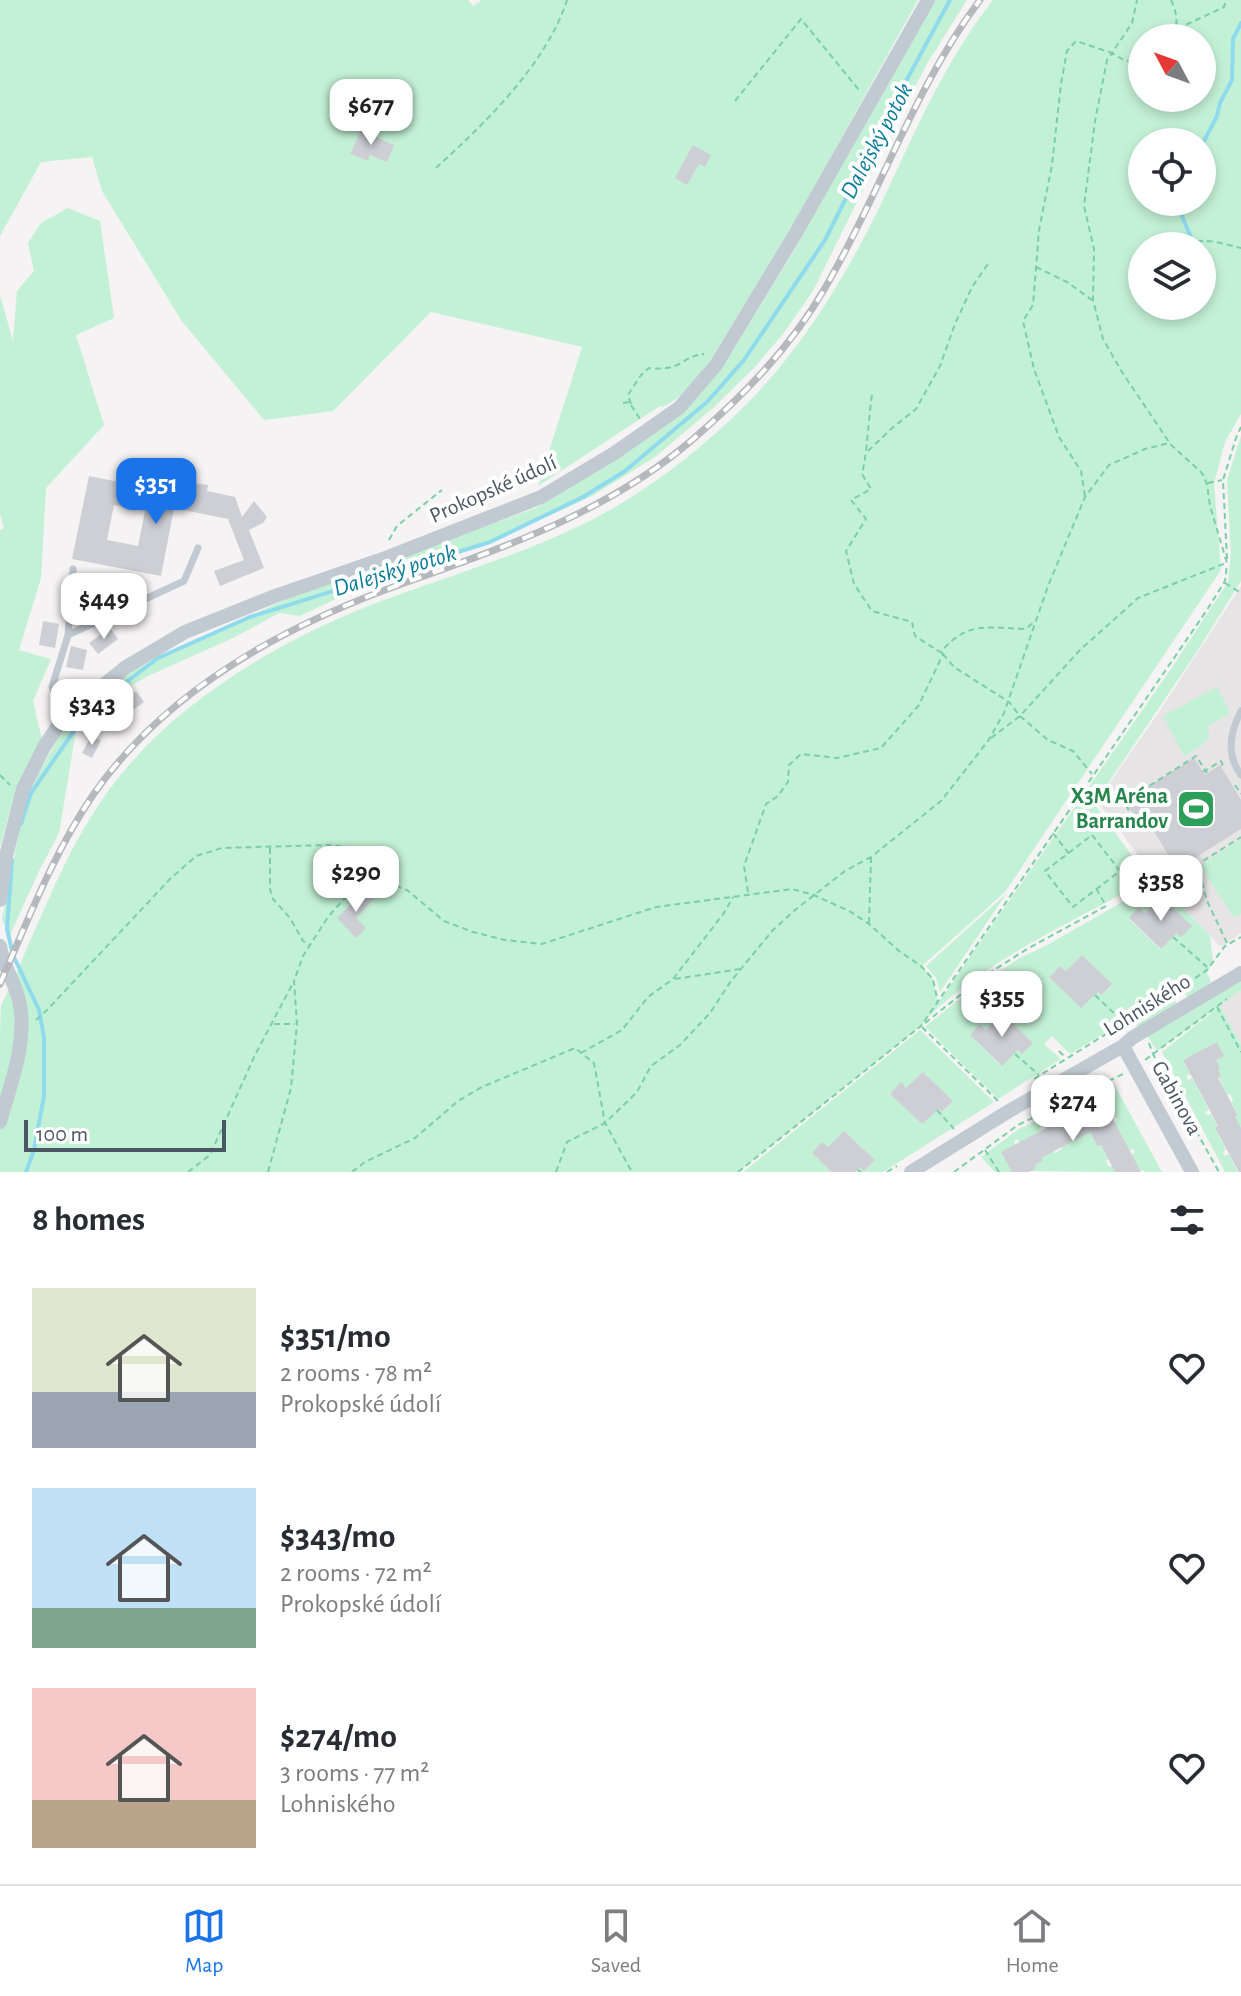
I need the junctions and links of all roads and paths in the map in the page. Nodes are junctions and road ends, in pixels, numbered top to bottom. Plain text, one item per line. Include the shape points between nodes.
1 (567, 0) edge
2 (928, 0) edge
3 (1137, 0) edge
4 (1171, 0) edge
5 (1226, 0) edge
6 (1176, 24) edge
7 (1188, 24) edge
8 (1112, 53) junction
9 (1128, 61) edge
10 (735, 101) dead end
11 (869, 104) junction
12 (436, 168) dead end
13 (1216, 243) edge
14 (1241, 248) edge
15 (990, 261) dead end
16 (1036, 267) junction
17 (1093, 300) junction
18 (723, 354) junction
19 (872, 395) dead end
20 (623, 403) dead end
21 (631, 404) junction
22 (1241, 427) edge
23 (648, 430) junction
24 (1169, 443) junction
25 (867, 452) junction
26 (1223, 480) junction
27 (1207, 484) junction
28 (442, 490) dead end
29 (1085, 497) junction
30 (198, 548) dead end
31 (388, 557) junction
32 (1227, 563) junction
33 (73, 569) dead end
34 (1224, 582) junction
35 (1241, 593) edge
36 (1036, 620) junction
37 (68, 635) junction
38 (942, 653) junction
39 (1009, 702) junction
40 (1241, 711) edge
41 (1020, 716) junction
42 (64, 717) junction
43 (988, 741) junction
44 (1227, 772) dead end
45 (1093, 775) junction
46 (1241, 775) edge
47 (1234, 783) dead end
48 (1241, 794) edge
49 (1134, 819) dead end
50 (1053, 833) junction
51 (1241, 837) edge
52 (270, 847) junction
53 (1069, 853) junction
54 (871, 857) junction
55 (391, 884) junction
56 (1096, 888) junction
57 (748, 893) junction
58 (814, 895) junction
59 (733, 896) junction
60 (0, 900) edge
61 (869, 924) junction
62 (1173, 937) dead end
63 (1241, 937) edge
64 (310, 945) junction
65 (1227, 945) junction
66 (0, 946) edge
67 (1208, 968) junction
68 (741, 969) junction
69 (1241, 973) edge
70 (673, 979) junction
71 (294, 981) junction
72 (1095, 995) dead end
73 (1229, 998) dead end
74 (938, 1003) junction
75 (1217, 1006) junction
76 (35, 1021) dead end
77 (272, 1023) junction
78 (1123, 1023) junction
79 (297, 1024) junction
80 (921, 1026) junction
81 (1123, 1046) junction
82 (1059, 1051) dead end
83 (1241, 1052) edge
84 (581, 1053) junction
85 (1015, 1054) dead end
86 (1153, 1054) junction
87 (1066, 1059) junction
88 (1135, 1067) junction
89 (1039, 1076) junction
90 (1027, 1084) dead end
91 (993, 1105) dead end
92 (937, 1110) dead end
93 (0, 1122) edge
94 (605, 1123) junction
95 (955, 1130) dead end
96 (985, 1149) junction
97 (906, 1168) edge
98 (188, 1172) edge
99 (268, 1172) edge
100 (352, 1172) edge
101 (556, 1172) edge
102 (632, 1172) edge
103 (738, 1172) edge
104 (887, 1172) edge
105 (954, 1172) edge
106 (999, 1172) edge
107 (1192, 1172) edge
108 (1219, 1172) edge

1 - 12 path via 538,58 486,122
2 - 11 street, Prokopské údolí
3 - 8 path via 1132,23
4 - 6 path
5 - 7 path via 1224,7
8 - 9 path
8 - 16 path via 1076,41 1067,51
8 - 17 path via 1095,121 1084,206 1094,249
10 - 11 path via 801,19
11 - 18 street, Prokopské údolí
13 - 14 path
15 - 25 path via 972,287 916,409
16 - 17 path
16 - 29 path via 1033,305 1023,321 1034,369 1059,437 1081,471
17 - 24 path via 1103,339
18 - 21 path via 694,355 674,367 649,368 628,395
18 - 23 street, Prokopské údolí via 679,408
19 - 25 path
20 - 21 path
21 - 23 path
22 - 26 path
23 - 31 street, Prokopské údolí via 541,497
24 - 27 path
24 - 29 path via 1109,465
25 - 38 path via 862,474 871,489 851,500 866,519 846,551 854,584 872,611 912,622 915,636
26 - 27 path
26 - 32 path
27 - 32 path
28 - 31 path via 397,526 387,544
29 - 36 path
30 - 37 lane via 184,581
31 - 42 street, Prokopské údolí via 185,632 126,667
32 - 34 path
32 - 41 path via 1138,598 1079,651
33 - 37 lane
34 - 35 path
34 - 45 path
36 - 38 path via 1022,629 982,627 965,632
36 - 39 path
37 - 42 lane via 52,687
38 - 39 path via 954,667
38 - 57 path via 919,705 881,748 837,758 801,754 789,765 788,782 766,804 744,866
39 - 41 path
39 - 43 path
40 - 46 lane via 1231,739
41 - 43 path
41 - 45 path via 1048,740 1073,751
42 - 60 street, Prokopské údolí via 23,789
43 - 54 path via 941,801
44 - 49 path via 1221,760 1205,772 1196,756 1124,802
45 - 50 path
47 - 48 path
50 - 53 path
50 - 74 path
51 - 65 path via 1198,868
52 - 55 path via 370,849 391,866
52 - 64 path via 273,899
52 - 76 path via 222,848 196,856
53 - 56 path via 1092,835 1120,871
53 - 56 path via 1045,871 1073,907
54 - 58 path
54 - 61 path
55 - 59 path via 407,890 444,921 505,940 542,944 656,907
55 - 64 path via 367,881 349,893
56 - 80 path via 1106,906 983,977
57 - 58 path via 792,889
57 - 59 path
58 - 61 path
58 - 68 path via 773,930
59 - 70 path
61 - 74 path via 933,979
62 - 67 path
63 - 65 path
64 - 71 path
65 - 67 path
66 - 93 street via 20,1002 23,1028
67 - 78 path
68 - 70 path
68 - 94 path via 710,1013 651,1066 637,1092
69 - 81 street, Lohniského
70 - 84 path via 648,997 622,1030
71 - 77 path
71 - 79 path
72 - 78 path
73 - 75 path
74 - 80 path
75 - 83 path
75 - 86 path
77 - 79 path
77 - 98 path via 210,1155
78 - 87 path
79 - 99 path via 291,1088
80 - 91 path via 1000,1101
80 - 103 path
81 - 88 street, Gabinova
81 - 97 street, Lohniského
82 - 87 path
84 - 94 path via 594,1063
84 - 100 path via 575,1048 482,1087 415,1138
85 - 89 path
86 - 88 path
86 - 108 path
87 - 89 path
88 - 96 path via 1018,1125
88 - 107 street, Gabinova
89 - 90 path
92 - 95 path
94 - 101 path via 567,1142
94 - 102 path
96 - 105 path
96 - 106 path
97 - 104 path

